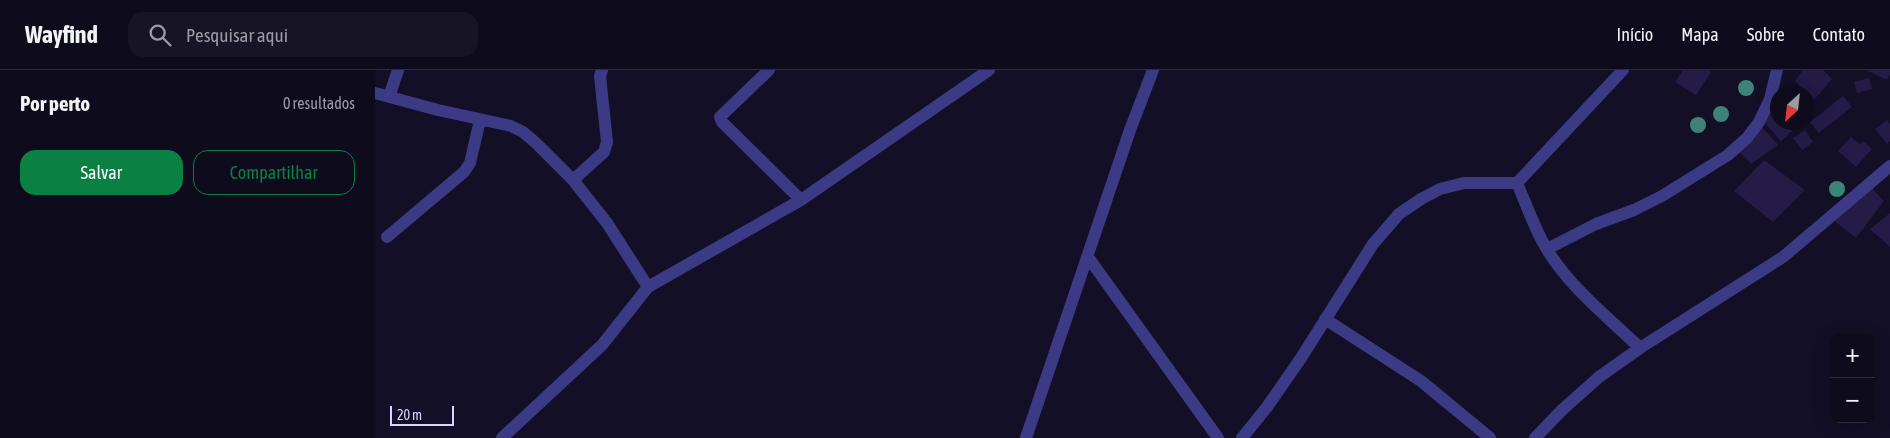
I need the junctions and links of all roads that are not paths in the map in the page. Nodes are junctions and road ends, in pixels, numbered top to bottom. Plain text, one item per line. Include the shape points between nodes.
1 (398, 70) edge
2 (602, 70) edge
3 (769, 70) edge
4 (989, 70) edge
5 (1153, 70) edge
6 (1623, 70) edge
7 (1777, 70) edge
8 (375, 93) edge
9 (389, 97) junction
10 (480, 120) junction
11 (1890, 166) edge
12 (573, 180) junction
13 (1517, 183) junction
14 (801, 200) junction
15 (387, 237) dead end
16 (1547, 249) junction
17 (1088, 257) junction
18 (648, 287) junction
19 (1325, 319) junction
20 (1640, 348) junction
21 (502, 438) edge
22 (1026, 438) edge
23 (1219, 438) edge
24 (1242, 438) edge
25 (1490, 438) edge
26 (1535, 438) edge

1 - 9 street
2 - 12 street via 607,142 604,152
3 - 14 street via 720,117
4 - 14 street
5 - 17 street
6 - 13 street
7 - 16 street via 1759,122 1728,155 1662,196
8 - 9 street
9 - 10 street
10 - 12 street via 511,126 523,132
10 - 15 street via 464,172
11 - 20 street via 1783,257
12 - 18 street via 607,222
13 - 16 street
13 - 19 street via 1464,183 1440,189 1399,214 1373,244
14 - 18 street
16 - 20 street via 1584,295
17 - 22 street
17 - 23 street
18 - 21 street via 601,345
19 - 24 street via 1267,407
19 - 25 street via 1421,381
20 - 26 street via 1599,377

